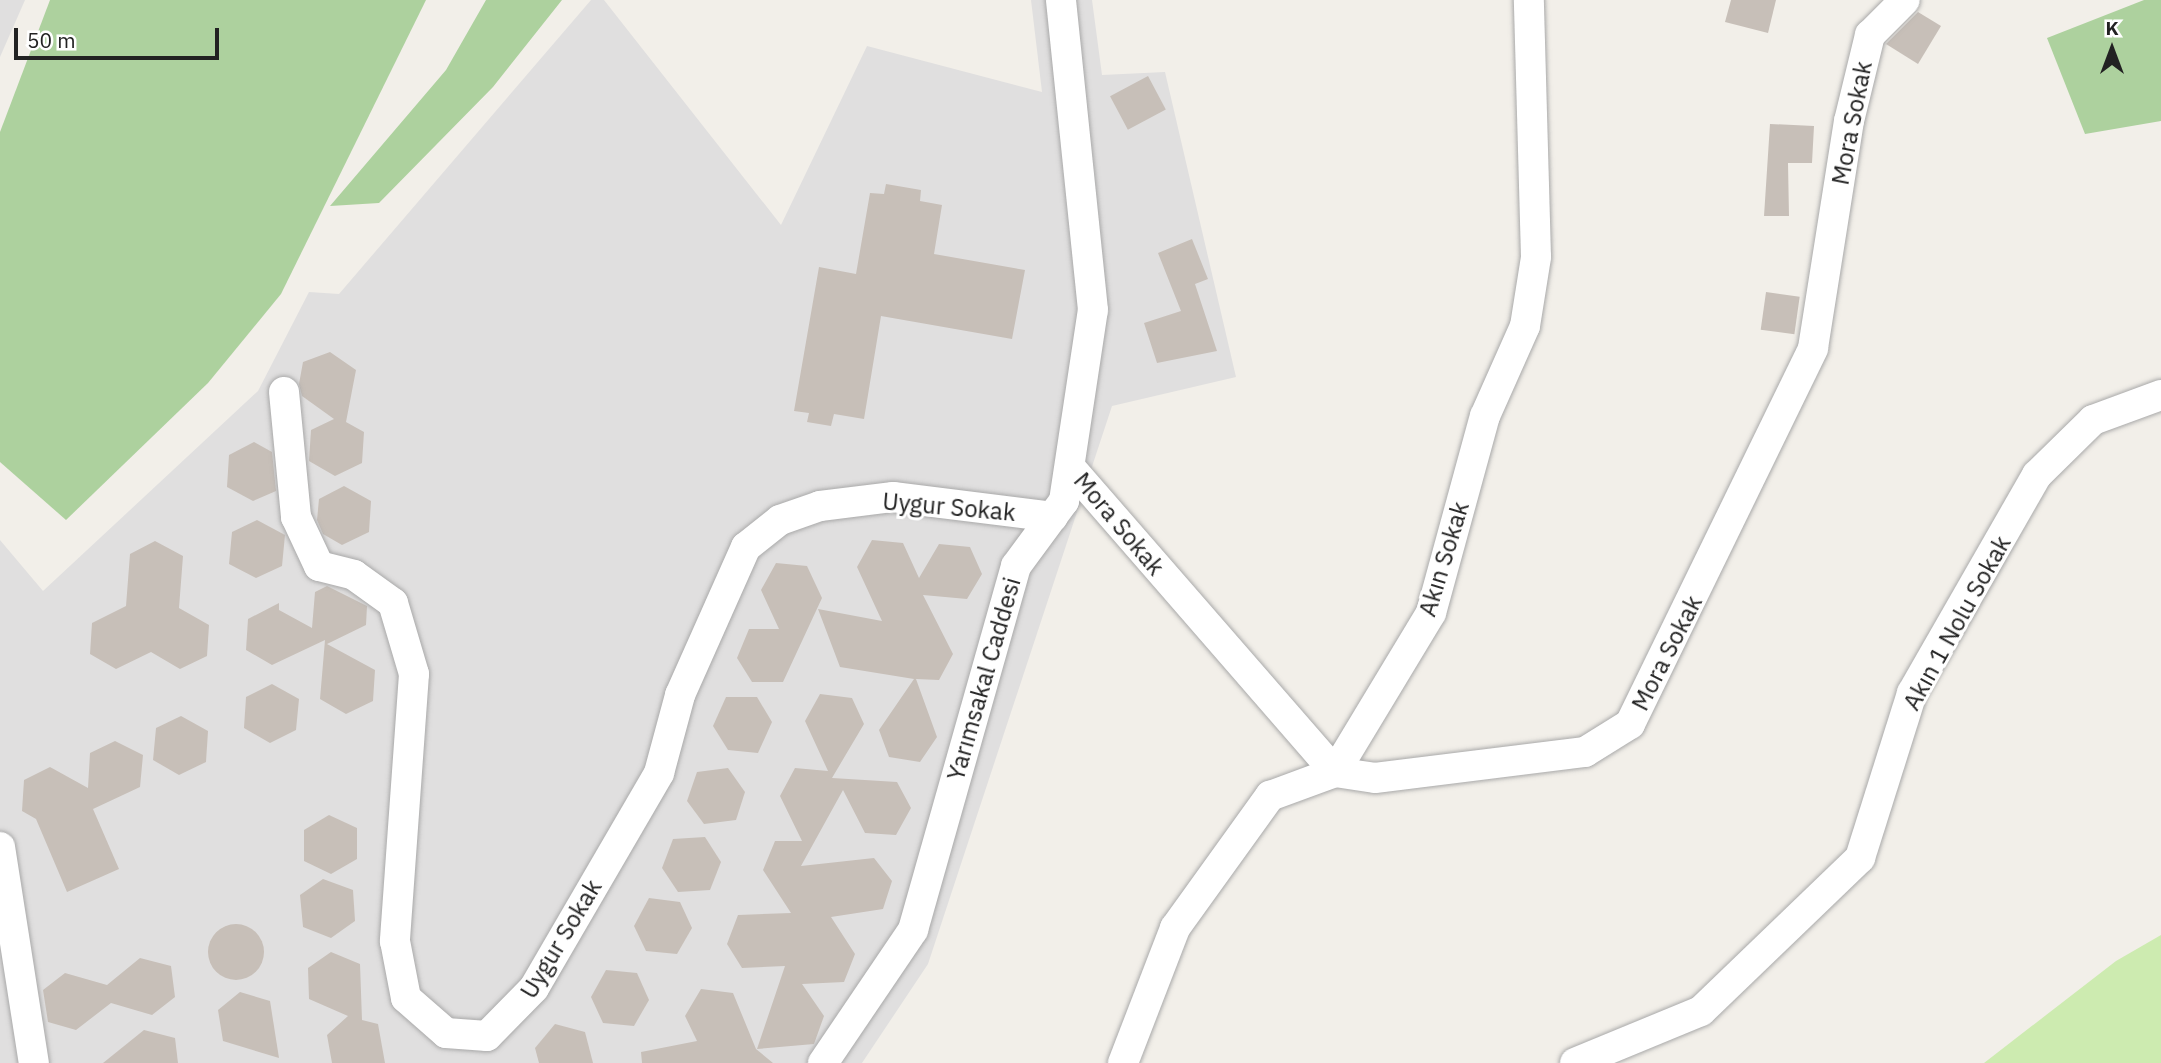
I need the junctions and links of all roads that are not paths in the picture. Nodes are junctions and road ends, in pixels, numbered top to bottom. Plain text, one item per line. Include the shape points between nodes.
1 (1062, 0) edge
2 (1528, 0) edge
3 (1905, 0) edge
4 (284, 392) dead end
5 (2161, 395) edge
6 (1070, 467) junction
7 (1053, 517) junction
8 (1335, 772) junction
9 (0, 847) edge
10 (34, 1063) edge
11 (823, 1063) edge
12 (1124, 1063) edge
13 (1575, 1063) edge

1 - 6 street, Yarımsakal Caddesi via 1093,310
2 - 8 street, Akın Sokak via 1536,257 1525,326 1485,416 1431,613
3 - 8 street, Mora Sokak via 1870,35 1849,121 1813,348 1630,724 1585,752 1375,778
4 - 7 street, Uygur Sokak via 296,517 313,554 319,566 354,575 393,603 414,674 394,896 395,941 406,998 446,1033 486,1036 534,988 659,773 680,695 746,547 780,520 820,506 893,497
5 - 13 street, Akın 1 Nolu Sokak via 2093,420 2037,475 1912,693 1860,858 1701,1012
6 - 7 street, Yarımsakal Caddesi via 1064,501
6 - 8 street, Mora Sokak
7 - 11 street, Yarımsakal Caddesi via 1016,566 913,930
8 - 12 street via 1270,796 1235,844 1175,928
9 - 10 street

